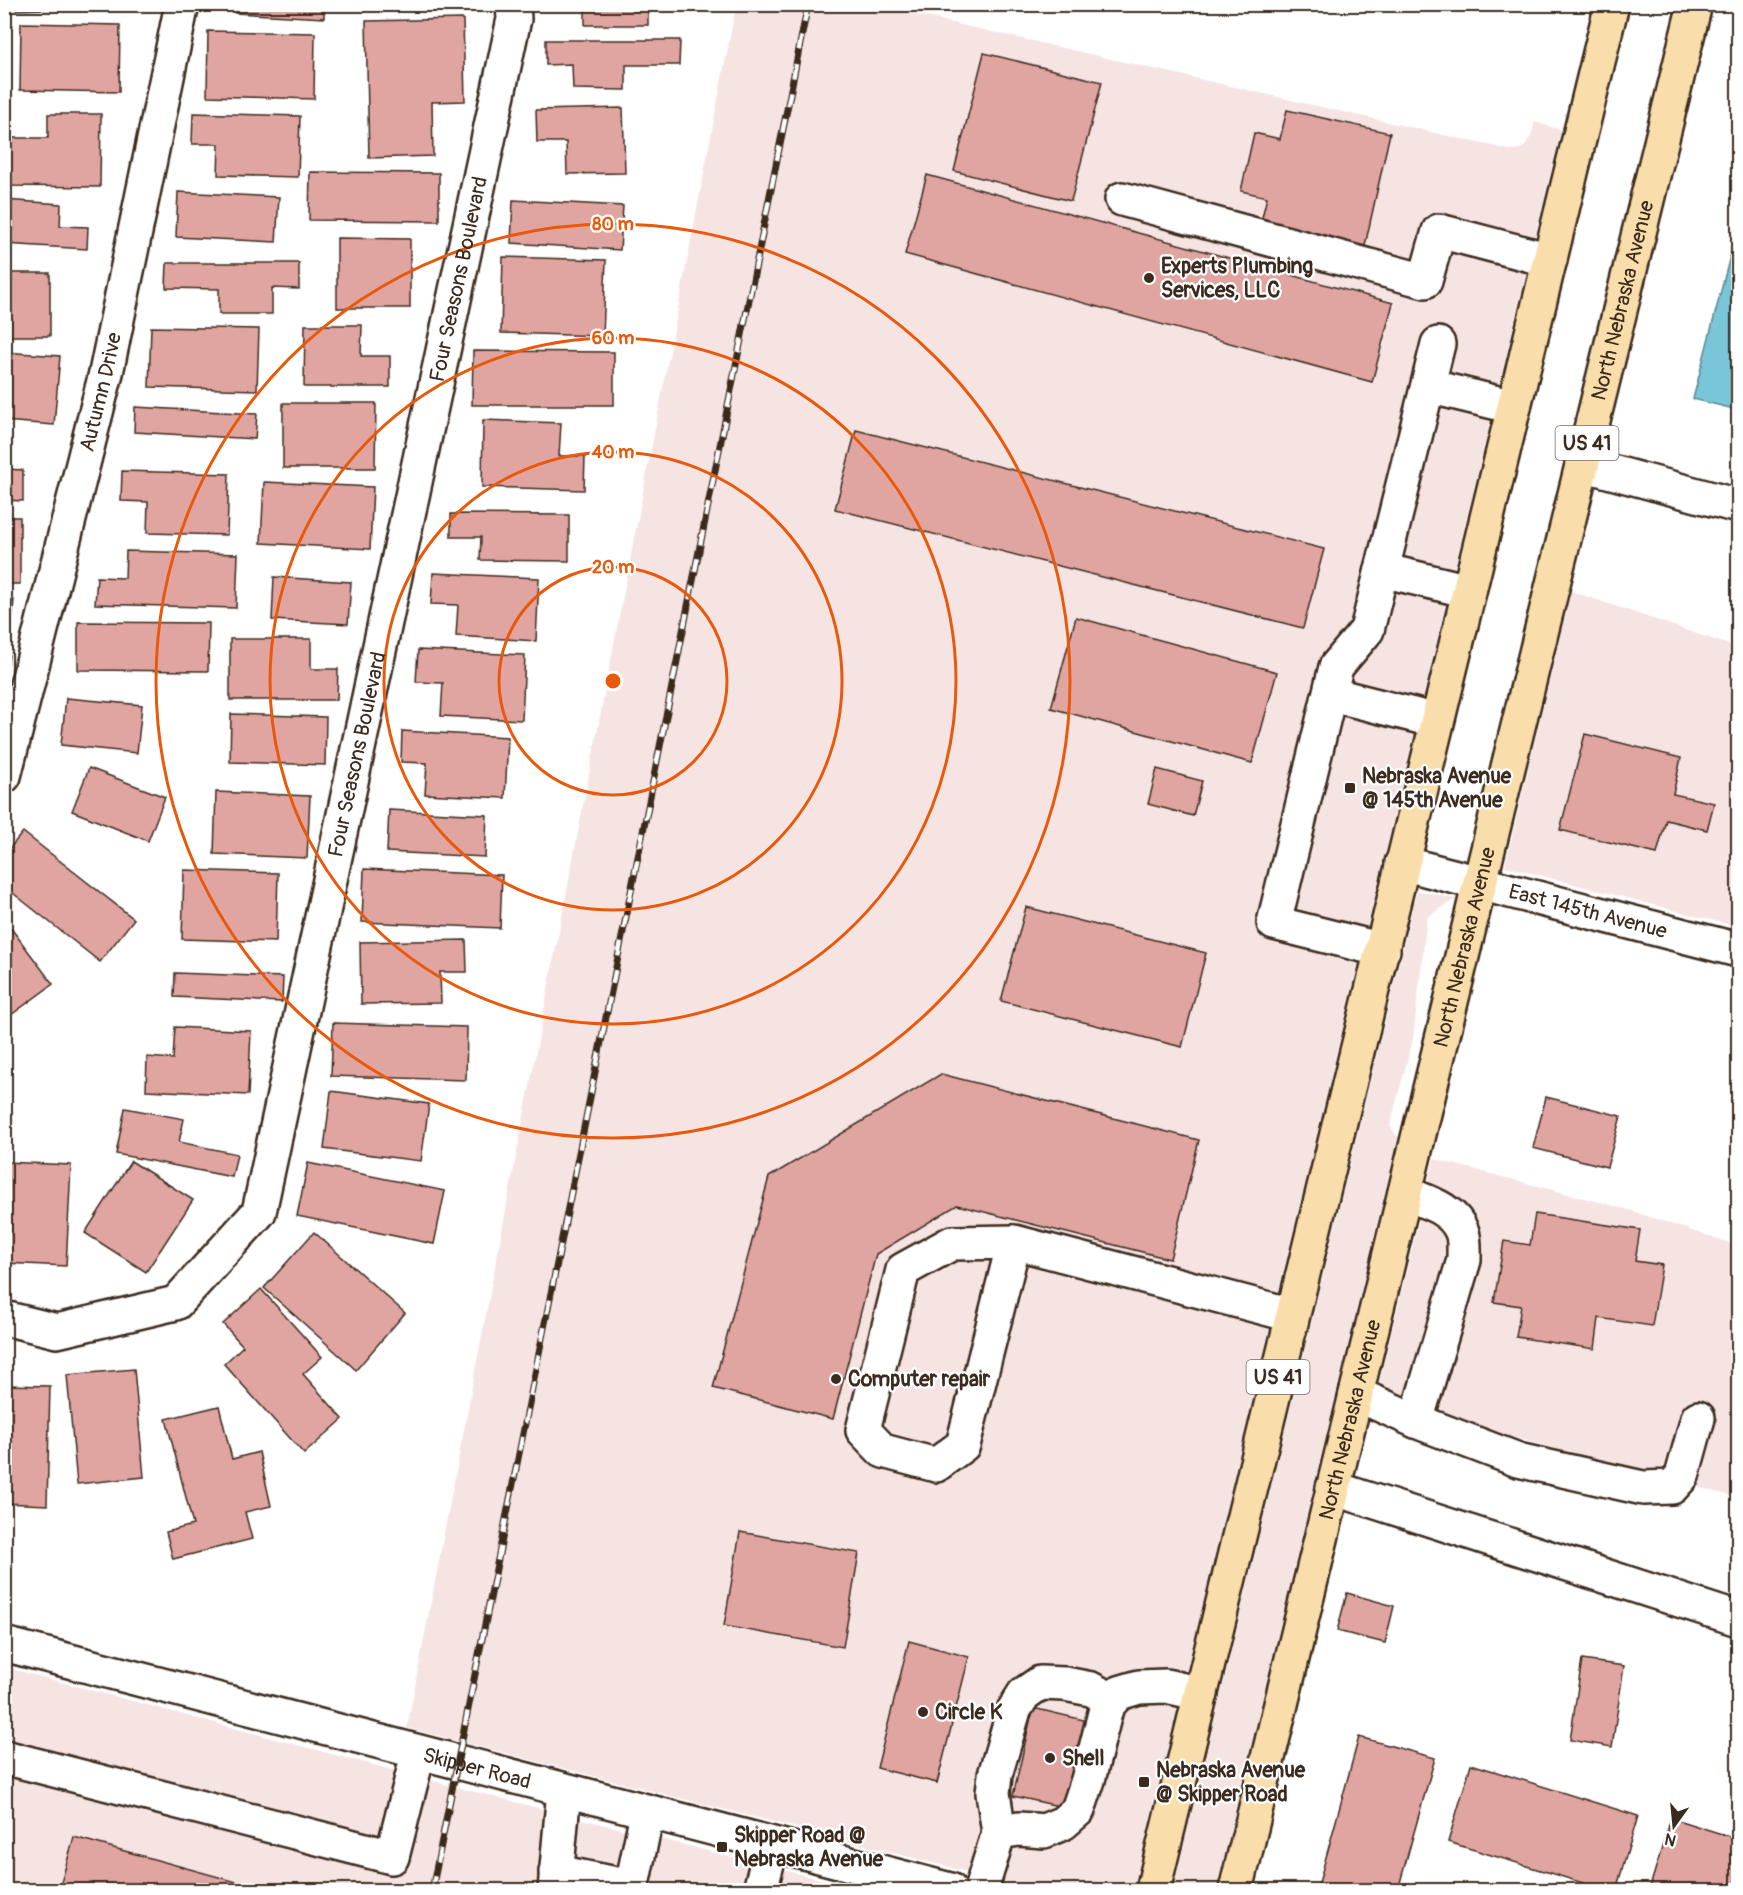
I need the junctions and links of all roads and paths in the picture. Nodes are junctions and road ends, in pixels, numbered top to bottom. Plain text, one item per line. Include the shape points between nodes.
1 (182, 4) edge
2 (513, 4) edge
3 (1612, 4) edge
4 (1695, 4) edge
5 (1122, 199) dead end
6 (1550, 260) junction
7 (1438, 344) dead end
8 (1428, 386) junction
9 (1514, 407) junction
10 (1582, 464) junction
11 (1738, 506) edge
12 (1382, 570) junction
13 (1468, 591) junction
14 (1330, 694) junction
15 (1437, 721) junction
16 (4, 776) edge
17 (1402, 863) junction
18 (1480, 882) junction
19 (1383, 950) junction
20 (1738, 950) edge
21 (1405, 1193) junction
22 (1014, 1242) junction
23 (1293, 1316) junction
24 (4, 1318) edge
25 (1356, 1394) junction
26 (1698, 1418) dead end
27 (1416, 1421) junction
28 (1333, 1488) junction
29 (1738, 1619) edge
30 (5, 1647) edge
31 (1201, 1694) junction
32 (1112, 1700) junction
33 (418, 1754) junction
34 (4, 1757) edge
35 (564, 1790) junction
36 (647, 1813) junction
37 (999, 1832) junction
38 (772, 1845) junction
39 (555, 1881) edge
40 (631, 1889) edge
41 (760, 1890) edge
42 (950, 1890) edge
43 (981, 1890) edge
44 (1154, 1890) edge
45 (1236, 1890) edge

1 - 16 street, Autumn Drive via 106,373
2 - 24 street, Four Seasons Boulevard via 514,19 259,1212 176,1303 57,1331
3 - 6 main road, US 41
4 - 10 main road, North Nebraska Avenue / US 41
5 - 6 street via 1425,281 1439,231
6 - 9 main road, US 41
7 - 8 street
8 - 9 street
8 - 12 street
9 - 13 main road, US 41
10 - 11 street
10 - 18 main road, North Nebraska Avenue / US 41
12 - 13 street
12 - 14 street via 1367,630 1336,667
13 - 15 main road, US 41
14 - 15 street
14 - 19 street via 1274,923
15 - 17 main road, US 41
17 - 18 street, East 145th Avenue
17 - 19 main road, US 41
18 - 20 street, East 145th Avenue
18 - 21 main road, North Nebraska Avenue / US 41
19 - 23 main road, US 41
21 - 25 main road, North Nebraska Avenue / US 41
21 - 27 street via 1444,1209 1463,1233 1464,1260
22 - 22 street via 952,1243 903,1270 863,1430 883,1451 936,1465 963,1445
22 - 23 street
23 - 31 main road, US 41
25 - 27 street
25 - 28 main road, North Nebraska Avenue / US 41
26 - 27 street via 1682,1476 1672,1487 1643,1488 1518,1461
28 - 29 street
28 - 45 main road, North Nebraska Avenue / US 41
30 - 33 street, Skipper Road
31 - 32 street via 1166,1686 1139,1687 1119,1693
31 - 44 main road, US 41
32 - 37 street via 1107,1705 1078,1810 1063,1823 1044,1831
32 - 37 street via 1090,1689 1065,1684 1040,1683 1024,1694 1014,1710 995,1775 993,1793
33 - 34 street via 392,1857
33 - 35 street, Skipper Road
35 - 36 street, Skipper Road
35 - 39 street
36 - 38 street, Skipper Road
36 - 40 street
37 - 43 street
38 - 41 street
38 - 42 street, Skipper Road
39 - 40 street

